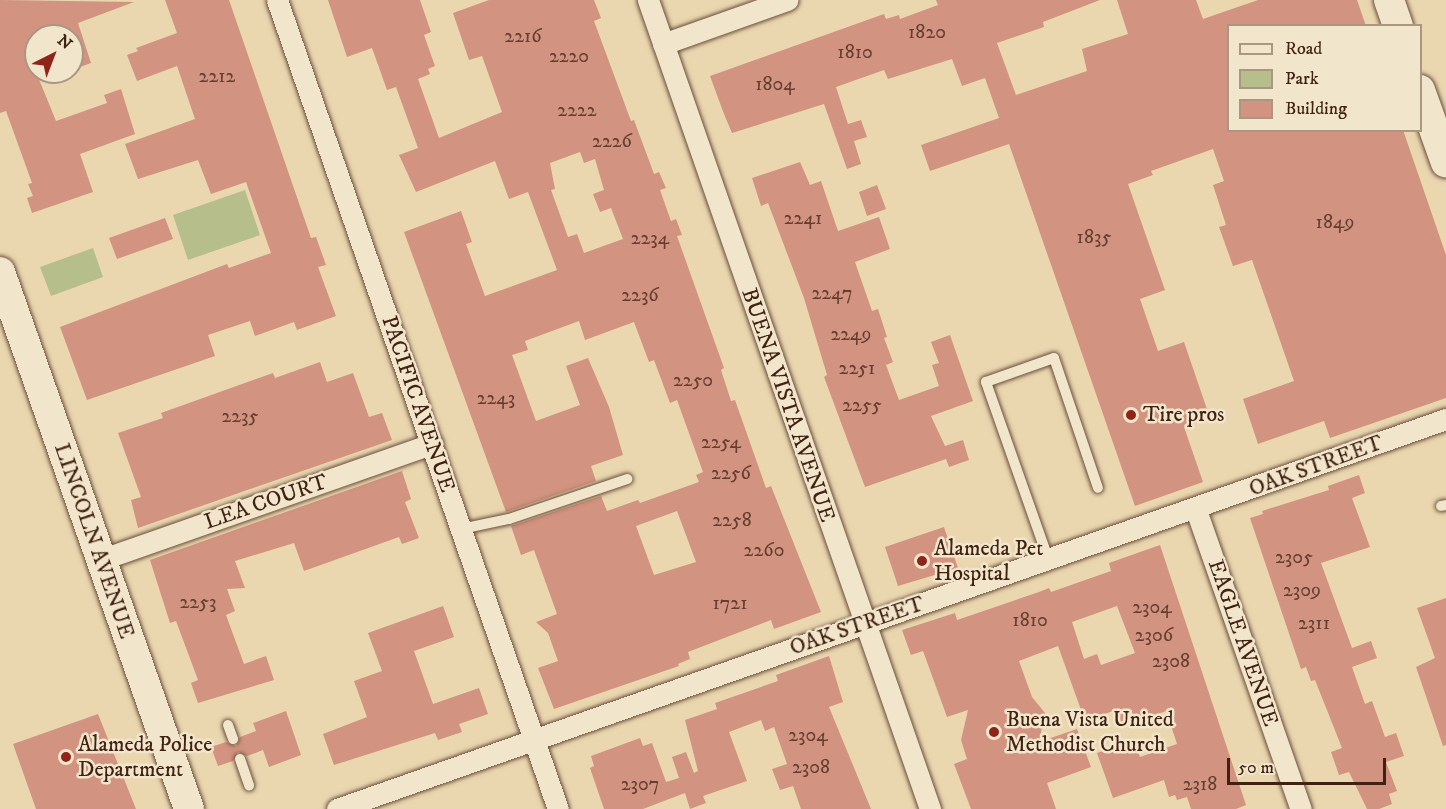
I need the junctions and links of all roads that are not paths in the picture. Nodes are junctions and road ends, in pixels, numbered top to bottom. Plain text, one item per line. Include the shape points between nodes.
1 (277, 0) edge
2 (648, 0) edge
3 (787, 0) edge
4 (1389, 0) edge
5 (1397, 24) edge
6 (663, 44) junction
7 (1422, 96) edge
8 (1446, 163) edge
9 (0, 272) edge
10 (1446, 419) edge
11 (432, 444) junction
12 (627, 478) dead end
13 (1098, 488) dead end
14 (1196, 510) junction
15 (462, 528) junction
16 (100, 560) junction
17 (1049, 561) junction
18 (865, 622) junction
19 (228, 725) dead end
20 (533, 738) junction
21 (233, 739) dead end
22 (240, 759) dead end
23 (249, 785) dead end
24 (189, 809) edge
25 (337, 809) edge
26 (558, 809) edge
27 (930, 809) edge
28 (1301, 809) edge

1 - 11 street, PACIFIC AVENUE
2 - 6 street, BUENA VISTA AVENUE
3 - 6 street
4 - 5 main road
6 - 18 street, BUENA VISTA AVENUE
7 - 8 main road
9 - 16 main road, LINCOLN AVENUE
10 - 14 street, OAK STREET
11 - 15 street, PACIFIC AVENUE
11 - 16 street, LEA COURT
12 - 15 lane via 509,519
13 - 17 lane via 1054,358 986,382
14 - 17 street, OAK STREET
14 - 28 street, EAGLE AVENUE
15 - 20 street, PACIFIC AVENUE
16 - 24 main road, LINCOLN AVENUE
17 - 18 street, OAK STREET
18 - 20 street, OAK STREET
18 - 27 street, BUENA VISTA AVENUE
19 - 21 lane
20 - 25 street, OAK STREET
20 - 26 street, PACIFIC AVENUE
22 - 23 lane

